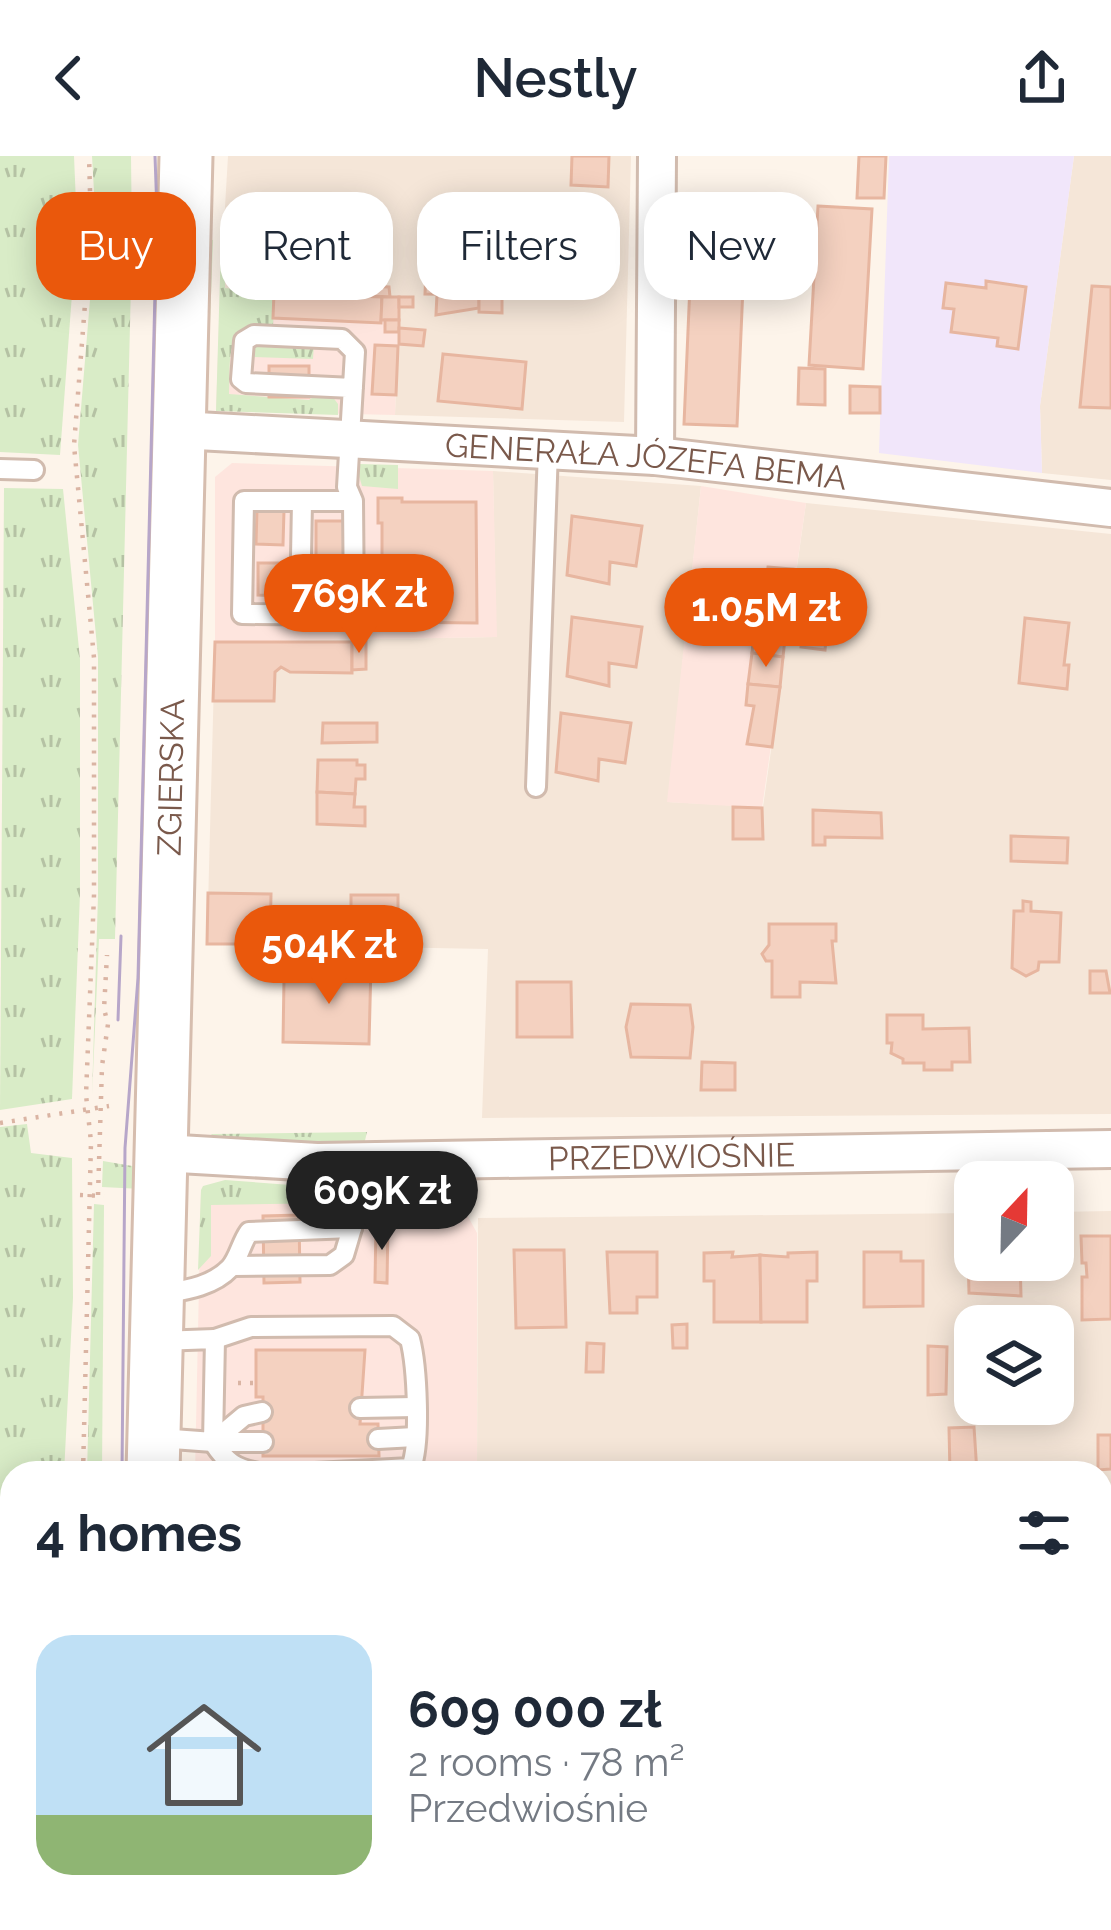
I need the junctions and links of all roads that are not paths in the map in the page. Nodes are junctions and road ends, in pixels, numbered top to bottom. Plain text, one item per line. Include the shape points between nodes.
1 (186, 156) edge
2 (657, 156) edge
3 (353, 388) junction
4 (179, 430) junction
5 (350, 438) junction
6 (548, 450) junction
7 (655, 456) junction
8 (0, 469) edge
9 (34, 470) dead end
10 (302, 501) junction
11 (353, 502) junction
12 (1111, 508) edge
13 (300, 614) junction
14 (536, 787) dead end
15 (1111, 1149) edge
16 (162, 1153) junction
17 (348, 1161) junction
18 (352, 1228) junction
19 (233, 1266) junction
20 (158, 1318) junction
21 (215, 1340) junction
22 (415, 1406) junction
23 (360, 1408) dead end
24 (262, 1412) dead end
25 (415, 1438) junction
26 (379, 1439) dead end
27 (213, 1442) junction
28 (263, 1442) dead end
29 (154, 1456) edge
30 (226, 1461) edge
31 (414, 1461) edge

1 - 4 main road, ZGIERSKA
2 - 7 street
3 - 3 lane via 355,352 342,339 244,341 241,380
3 - 5 lane
4 - 5 street, GENERAŁA JÓZEFA BEMA
4 - 16 main road, ZGIERSKA
5 - 6 street, GENERAŁA JÓZEFA BEMA
5 - 11 lane
6 - 7 street, GENERAŁA JÓZEFA BEMA
6 - 14 lane
7 - 12 street, GENERAŁA JÓZEFA BEMA
8 - 9 lane
10 - 11 lane
10 - 13 lane
10 - 13 lane via 244,501 242,614
11 - 13 lane via 353,615
15 - 17 street, PRZEDWIOŚNIE
16 - 17 street, PRZEDWIOŚNIE
16 - 20 main road, ZGIERSKA
17 - 18 lane
18 - 19 lane via 249,1232
18 - 19 lane via 344,1255 330,1265
19 - 20 lane
20 - 21 lane
20 - 29 main road, ZGIERSKA
21 - 22 lane via 261,1327 400,1328 412,1344
21 - 27 lane
22 - 23 lane
22 - 25 lane
24 - 27 lane
25 - 26 lane
25 - 31 lane
27 - 28 lane
27 - 29 lane
27 - 30 lane

